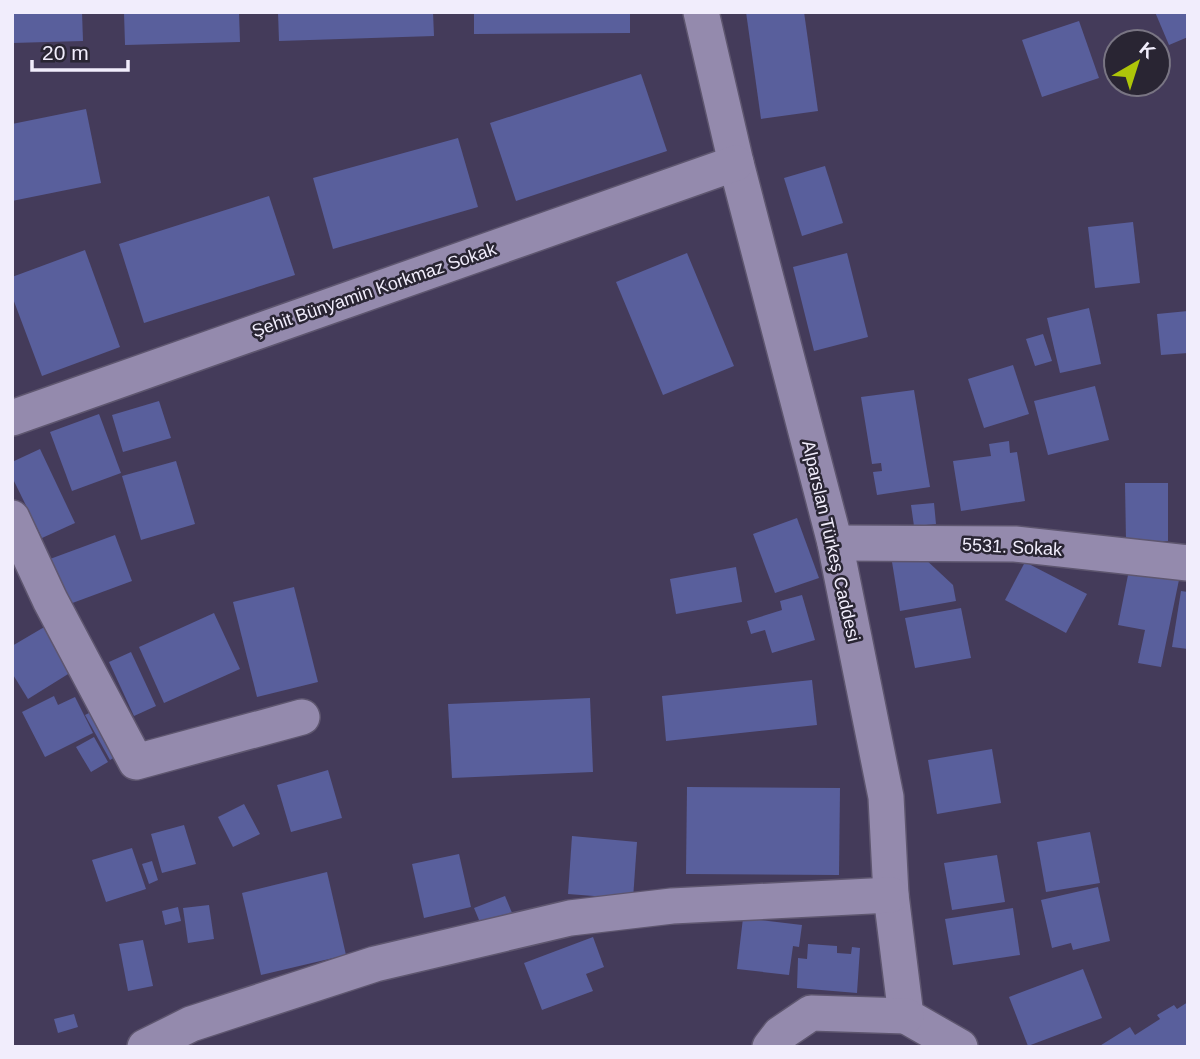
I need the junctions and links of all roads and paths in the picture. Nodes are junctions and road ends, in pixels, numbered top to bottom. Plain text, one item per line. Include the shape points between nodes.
1 (701, 12) edge
2 (736, 163) junction
3 (12, 418) edge
4 (12, 518) edge
5 (835, 543) junction
6 (1188, 563) edge
7 (302, 717) dead end
8 (891, 895) junction
9 (906, 1016) junction
10 (145, 1047) edge
11 (769, 1047) edge
12 (960, 1047) edge

1 - 2 street, Alparslan Türkeş Caddesi
2 - 3 street, Şehit Bünyamin Korkmaz Sokak
2 - 5 street, Alparslan Türkeş Caddesi
4 - 7 street via 135,762
5 - 6 street, 5531. Sokak via 1015,544
5 - 8 street, Alparslan Türkeş Caddesi via 886,797
8 - 9 street, Alparslan Türkeş Caddesi
8 - 10 street via 672,905 570,918 375,964 191,1024
9 - 11 street via 811,1013
9 - 12 street

